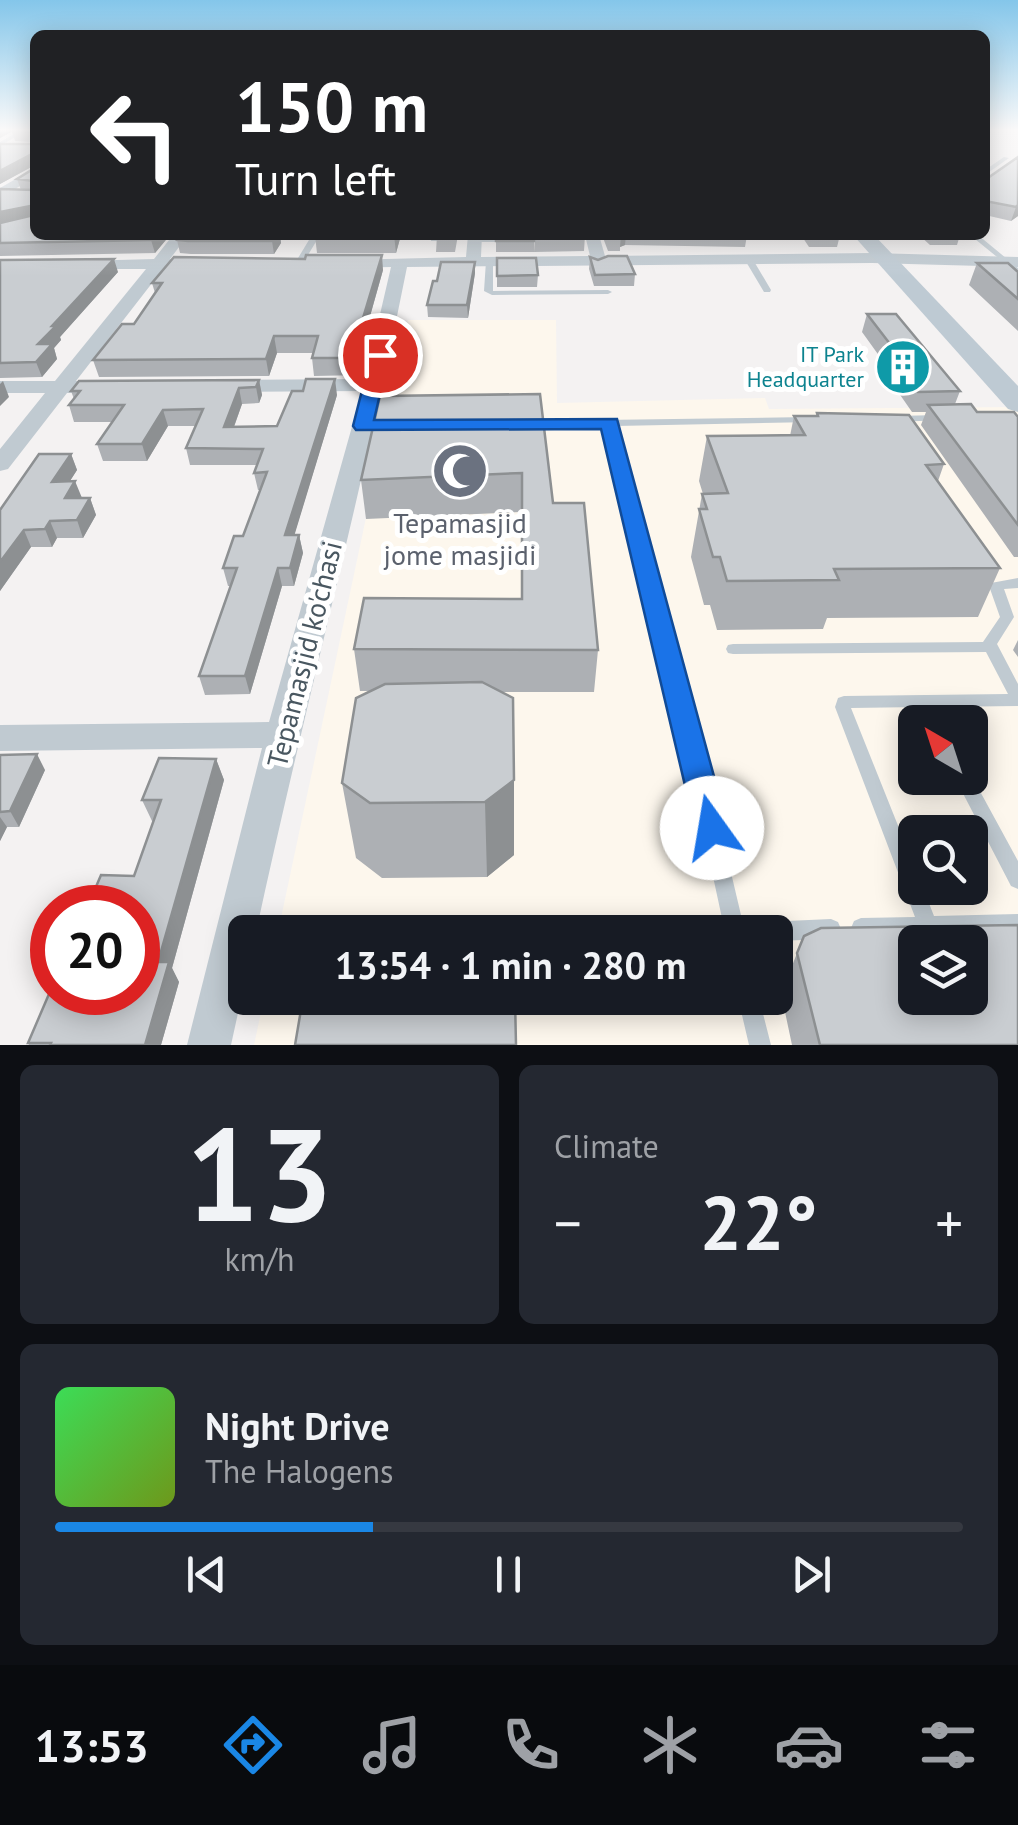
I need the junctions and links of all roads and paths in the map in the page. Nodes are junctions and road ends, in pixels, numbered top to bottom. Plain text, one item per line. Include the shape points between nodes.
1 (25, 179) edge
2 (4, 195) edge
3 (177, 240) edge
4 (314, 240) edge
5 (475, 240) edge
6 (593, 240) edge
7 (981, 240) edge
8 (893, 251) edge
9 (749, 260) junction
10 (307, 263) joint
11 (400, 263) junction
12 (481, 263) junction
13 (599, 263) junction
14 (59, 264) edge
15 (158, 264) junction
16 (211, 264) edge
17 (1014, 265) edge
18 (767, 290) dead end
19 (608, 292) dead end
20 (1018, 373) edge
21 (205, 386) edge
22 (374, 386) junction
23 (0, 387) edge
24 (61, 387) junction
25 (130, 387) edge
26 (1018, 403) edge
27 (955, 418) edge
28 (878, 419) edge
29 (821, 420) edge
30 (610, 423) junction
31 (522, 424) edge
32 (0, 464) edge
33 (988, 568) edge
34 (1018, 583) edge
35 (999, 584) junction
36 (990, 648) junction
37 (733, 649) dead end
38 (1018, 700) edge
39 (925, 701) junction
40 (927, 705) edge
41 (282, 735) junction
42 (0, 738) edge
43 (973, 795) edge
44 (1018, 880) edge
45 (731, 915) edge
46 (1018, 924) edge
47 (928, 925) joint
48 (898, 926) edge
49 (793, 931) edge
50 (754, 1015) edge
51 (208, 1045) edge
52 (760, 1045) edge

1 - 2 street
3 - 15 street
4 - 10 lane
5 - 12 street
6 - 13 street
7 - 17 lane
8 - 9 street
8 - 17 street
8 - 20 main road
8 - 26 main road
9 - 13 street
9 - 18 lane
10 - 11 street
11 - 12 street
11 - 22 street, Tepamasjid ko'chasi
12 - 13 street
12 - 19 lane via 492,293
14 - 15 street
15 - 16 street
15 - 24 street
21 - 22 street
22 - 41 street, Tepamasjid ko'chasi via 373,426
23 - 24 street
24 - 25 street
24 - 32 street
27 - 28 lane
29 - 30 lane
30 - 31 lane
30 - 45 lane
33 - 35 lane
34 - 35 lane
35 - 36 lane via 1007,618
36 - 37 lane
36 - 38 lane
38 - 39 lane
39 - 40 lane
39 - 47 lane via 844,702 843,708
41 - 42 street
41 - 51 street, Tepamasjid ko'chasi
43 - 44 lane
46 - 47 lane
48 - 49 lane
50 - 52 lane

